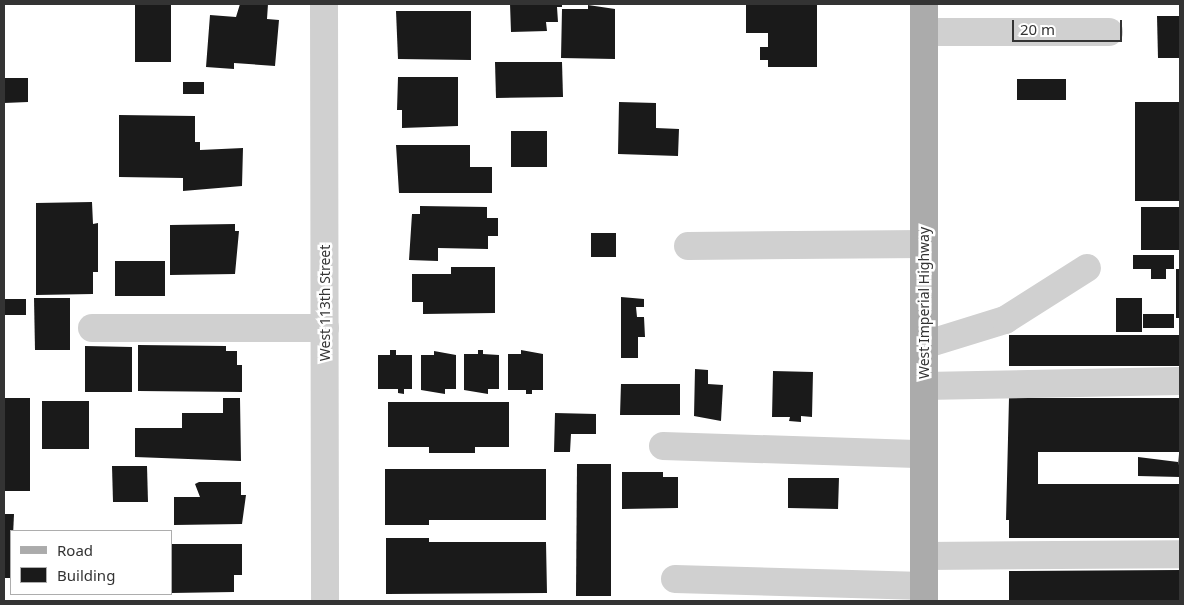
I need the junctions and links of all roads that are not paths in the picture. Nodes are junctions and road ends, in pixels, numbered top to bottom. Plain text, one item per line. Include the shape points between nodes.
1 (324, 4) edge
2 (924, 4) edge
3 (924, 32) junction
4 (1109, 32) dead end
5 (924, 244) junction
6 (688, 246) dead end
7 (1086, 268) dead end
8 (92, 328) dead end
9 (325, 328) junction
10 (924, 345) junction
11 (1180, 381) edge
12 (924, 386) junction
13 (662, 446) dead end
14 (924, 454) junction
15 (1180, 554) edge
16 (924, 556) junction
17 (675, 579) dead end
18 (924, 594) edge
19 (326, 601) edge

1 - 9 street, West 113th Street
2 - 3 main road, West Imperial Highway
3 - 4 street
3 - 5 main road, West Imperial Highway
5 - 6 street
5 - 10 main road, West Imperial Highway
7 - 10 street via 1004,320
8 - 9 street
9 - 19 street, West 113th Street
10 - 12 main road, West Imperial Highway
11 - 12 street
12 - 14 main road, West Imperial Highway
13 - 14 street
14 - 16 main road, West Imperial Highway
15 - 16 street
16 - 18 main road, West Imperial Highway
17 - 18 street

